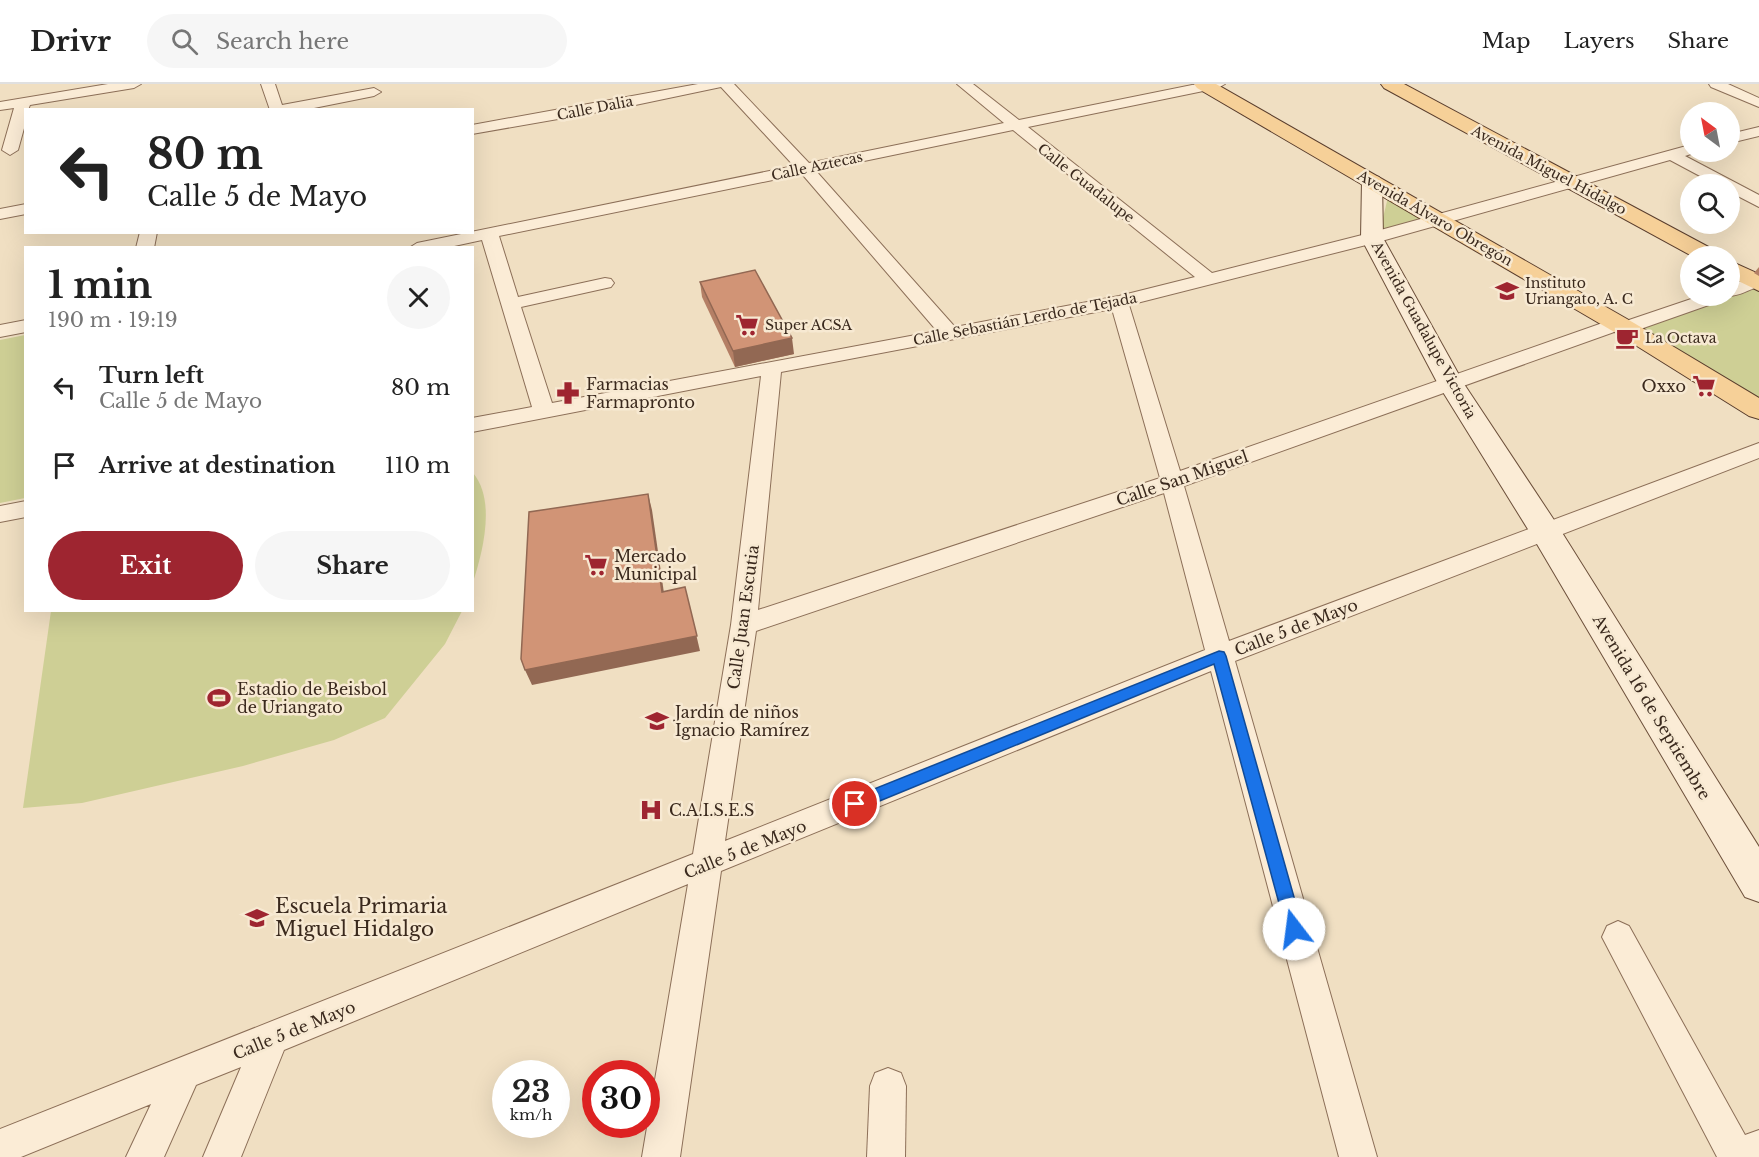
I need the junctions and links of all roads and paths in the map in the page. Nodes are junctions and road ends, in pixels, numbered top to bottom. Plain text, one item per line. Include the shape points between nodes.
1 (134, 84) edge
2 (268, 84) edge
3 (718, 84) edge
4 (726, 84) edge
5 (964, 84) edge
6 (1716, 84) edge
7 (1209, 85) edge
8 (1392, 85) edge
9 (374, 92) dead end
10 (23, 103) junction
11 (1759, 103) edge
12 (0, 106) edge
13 (277, 108) edge
14 (289, 108) edge
15 (1014, 126) junction
16 (474, 130) edge
17 (1759, 131) edge
18 (1740, 136) edge
19 (12, 150) edge
20 (1680, 153) edge
21 (1671, 155) junction
22 (806, 168) junction
23 (1707, 174) edge
24 (1372, 181) junction
25 (1571, 182) junction
26 (1740, 192) edge
27 (1759, 202) edge
28 (24, 209) edge
29 (0, 214) edge
30 (1437, 219) junction
31 (489, 233) junction
32 (1372, 238) junction
33 (427, 246) edge
34 (1689, 246) edge
35 (1209, 280) junction
36 (605, 283) dead end
37 (1119, 302) junction
38 (511, 304) junction
39 (1684, 306) edge
40 (24, 326) edge
41 (1621, 326) junction
42 (0, 331) edge
43 (951, 334) junction
44 (772, 368) junction
45 (1451, 384) junction
46 (1759, 410) edge
47 (544, 411) junction
48 (474, 425) edge
49 (1759, 450) edge
50 (1172, 482) junction
51 (24, 509) edge
52 (0, 514) edge
53 (1545, 531) junction
54 (744, 625) junction
55 (1219, 656) junction
56 (705, 865) junction
57 (1759, 883) edge
58 (1618, 937) dead end
59 (271, 1038) junction
60 (183, 1074) junction
61 (888, 1086) dead end
62 (0, 1147) edge
63 (1759, 1148) edge
64 (145, 1157) edge
65 (222, 1157) edge
66 (661, 1157) edge
67 (886, 1157) edge
68 (1358, 1157) edge
69 (1738, 1157) edge

1 - 10 street
2 - 13 street
3 - 16 street, Calle Dalia
4 - 22 street
5 - 15 street, Calle Guadalupe
6 - 11 street
7 - 15 street, Calle Aztecas
7 - 24 main road, Avenida Álvaro Obregón
8 - 25 main road, Avenida Miguel Hidalgo
9 - 14 street
10 - 12 street
10 - 19 street
15 - 22 street, Calle Aztecas
15 - 35 street, Calle Guadalupe
17 - 18 street
20 - 21 street, Calle Sebastián Lerdo de Tejada
21 - 23 street
21 - 25 street, Calle Sebastián Lerdo de Tejada
22 - 31 street, Calle Aztecas
22 - 43 street
24 - 30 main road, Avenida Álvaro Obregón
24 - 32 street, Avenida Guadalupe Victoria
25 - 30 street, Calle Sebastián Lerdo de Tejada
25 - 34 main road, Avenida Miguel Hidalgo
26 - 27 street
28 - 29 street
30 - 32 street, Calle Sebastián Lerdo de Tejada
30 - 41 main road, Avenida Álvaro Obregón
31 - 33 street, Calle Aztecas
31 - 38 street
32 - 35 street, Calle Sebastián Lerdo de Tejada
32 - 45 street, Avenida Guadalupe Victoria
35 - 37 street, Calle Sebastián Lerdo de Tejada
36 - 38 street
37 - 43 street, Calle Sebastián Lerdo de Tejada
37 - 50 street
38 - 47 street
39 - 41 street, Calle San Miguel
40 - 42 street
41 - 45 street, Calle San Miguel
41 - 46 main road, Avenida Álvaro Obregón
43 - 44 street, Calle Sebastián Lerdo de Tejada
44 - 47 street, Calle Sebastián Lerdo de Tejada
44 - 54 street, Calle Juan Escutia
45 - 50 street, Calle San Miguel
45 - 53 street, Avenida Guadalupe Victoria
47 - 48 street, Calle Sebastián Lerdo de Tejada
49 - 53 street, Calle 5 de Mayo
50 - 54 street, Calle San Miguel
50 - 55 street
51 - 52 street
53 - 55 street, Calle 5 de Mayo
53 - 57 street, Avenida 16 de Septiembre
54 - 56 street, Calle Juan Escutia
55 - 56 street, Calle 5 de Mayo
55 - 68 street
56 - 59 street, Calle 5 de Mayo
56 - 66 street, Calle Juan Escutia
58 - 69 street
59 - 60 street, Calle 5 de Mayo
59 - 65 street
60 - 62 street, Calle 5 de Mayo
60 - 64 street
61 - 67 street
63 - 69 street

